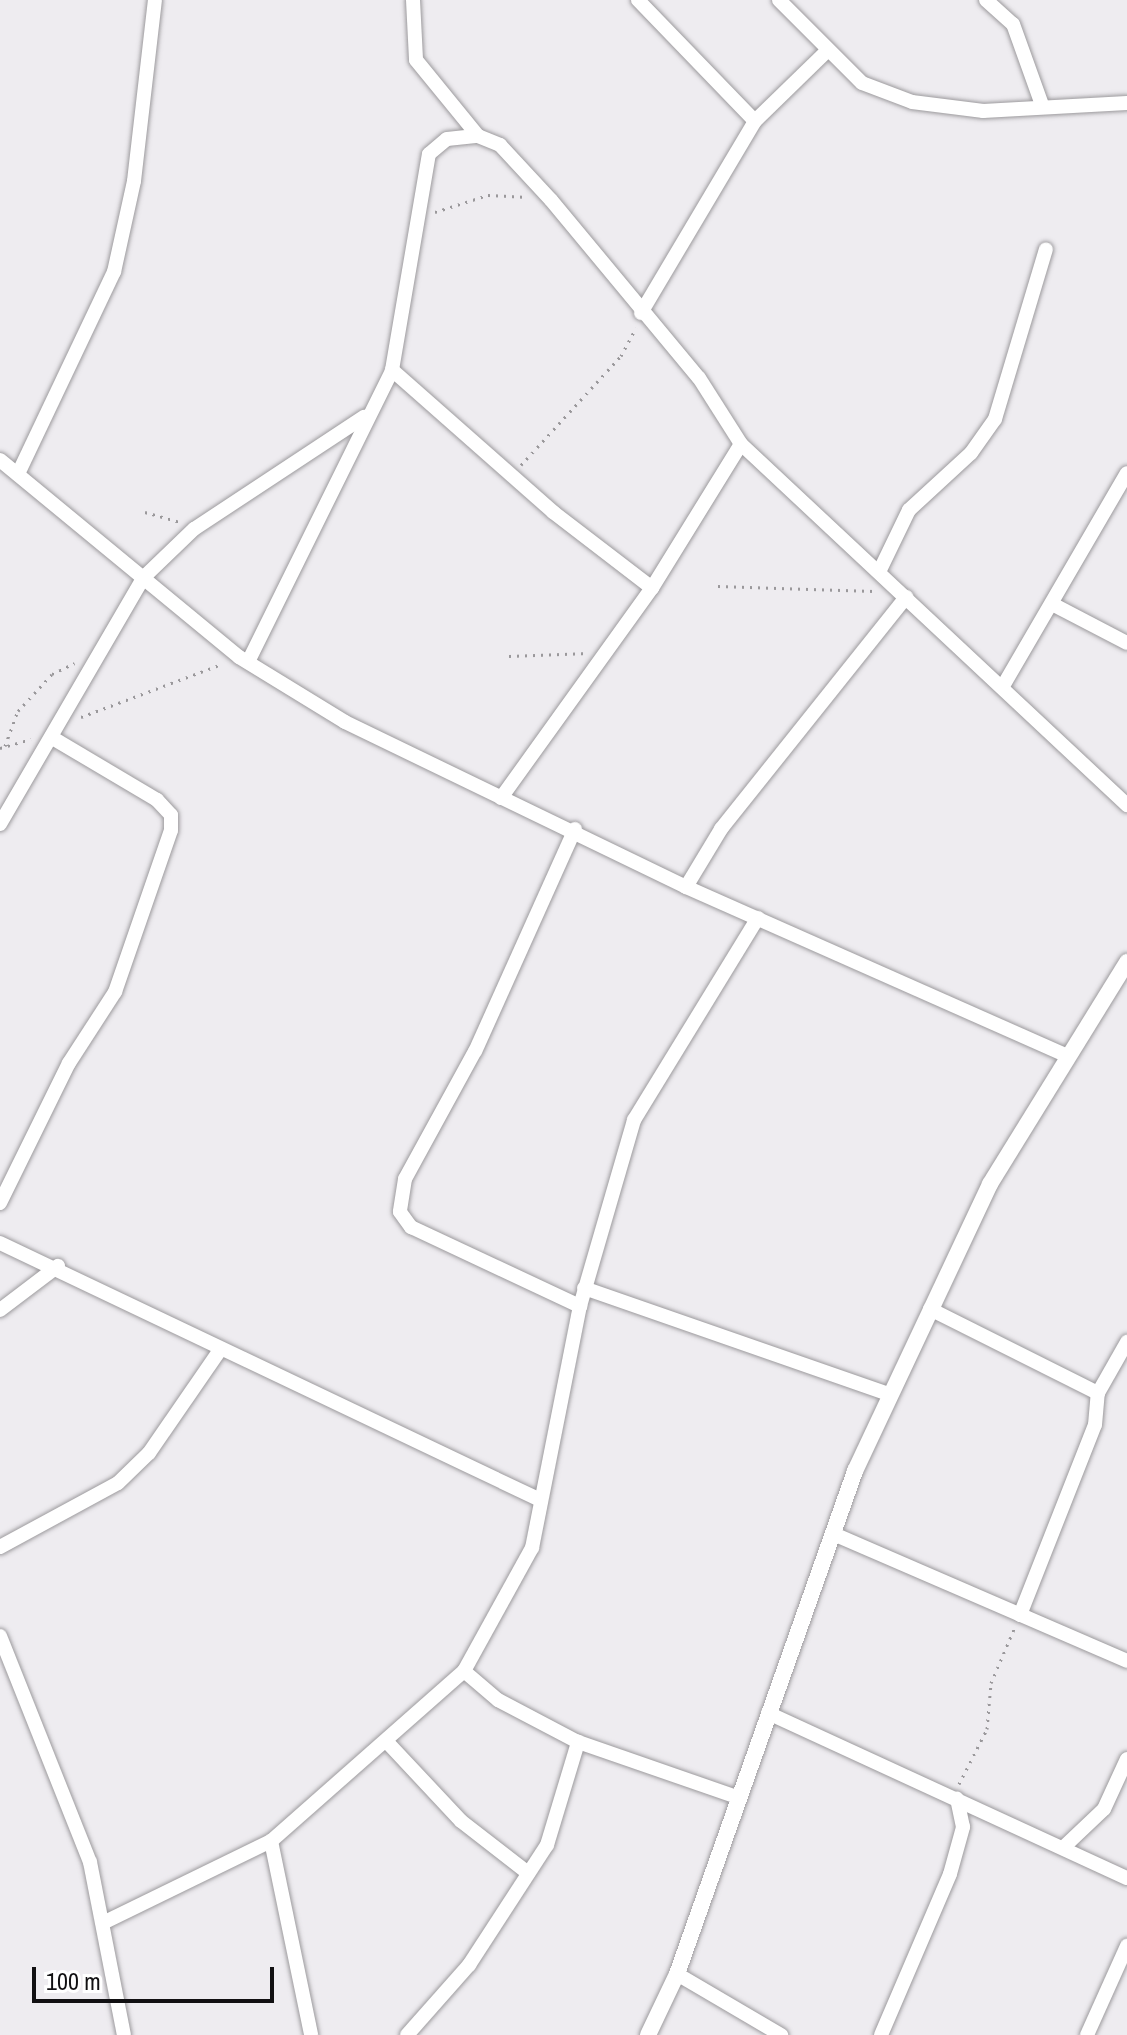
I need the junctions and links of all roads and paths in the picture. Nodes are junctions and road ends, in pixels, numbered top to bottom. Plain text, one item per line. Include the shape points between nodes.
1 (155, 0) edge
2 (413, 0) edge
3 (638, 0) edge
4 (779, 0) edge
5 (986, 0) edge
6 (825, 53) junction
7 (1127, 103) edge
8 (1042, 105) junction
9 (755, 121) junction
10 (478, 136) junction
11 (551, 200) junction
12 (420, 218) junction
13 (1046, 249) dead end
14 (641, 313) junction
15 (392, 370) junction
16 (368, 415) junction
17 (741, 444) junction
18 (0, 460) edge
19 (1127, 473) edge
20 (18, 474) junction
21 (512, 478) junction
22 (145, 512) dead end
23 (194, 529) junction
24 (879, 572) junction
25 (143, 578) junction
26 (718, 586) dead end
27 (652, 588) junction
28 (904, 595) junction
29 (1054, 605) junction
30 (1127, 643) edge
31 (101, 649) junction
32 (603, 652) junction
33 (509, 656) dead end
34 (244, 659) junction
35 (1003, 686) junction
36 (54, 732) junction
37 (5, 746) junction
38 (0, 748) edge
39 (501, 798) junction
40 (1127, 805) edge
41 (0, 824) edge
42 (575, 829) junction
43 (686, 887) junction
44 (758, 918) junction
45 (1125, 969) edge
46 (1066, 1055) junction
47 (0, 1203) edge
48 (0, 1243) edge
49 (58, 1266) junction
50 (584, 1288) junction
51 (580, 1306) junction
52 (930, 1309) junction
53 (0, 1310) edge
54 (1127, 1342) edge
55 (220, 1350) junction
56 (1098, 1393) junction
57 (891, 1395) junction
58 (536, 1498) junction
59 (836, 1535) junction
60 (0, 1547) edge
61 (1020, 1615) junction
62 (0, 1636) edge
63 (1127, 1661) edge
64 (464, 1671) junction
65 (768, 1713) junction
66 (578, 1742) junction
67 (388, 1743) junction
68 (1127, 1759) edge
69 (740, 1798) junction
70 (957, 1799) junction
71 (271, 1841) junction
72 (1066, 1845) junction
73 (528, 1873) junction
74 (1127, 1878) edge
75 (105, 1922) junction
76 (1127, 1946) edge
77 (677, 1974) junction
78 (124, 2035) edge
79 (311, 2035) edge
80 (407, 2035) edge
81 (648, 2035) edge
82 (781, 2035) edge
83 (881, 2035) edge
84 (1087, 2035) edge

1 - 20 street via 134,181 114,272
2 - 10 street via 416,60
3 - 9 street
4 - 6 street
5 - 8 street via 1013,24
6 - 8 street via 862,83 912,102 983,111
6 - 9 street
7 - 8 street
9 - 14 street
10 - 11 street via 500,145
10 - 12 street via 447,139 429,154
11 - 12 path via 488,195
11 - 14 street
12 - 15 street
13 - 24 street via 995,419 971,453 909,510
14 - 17 street via 699,378
14 - 21 path via 621,356
15 - 16 street
15 - 21 street
16 - 23 street
16 - 34 street
17 - 24 street
17 - 27 street
18 - 20 street
19 - 29 street
20 - 25 street
21 - 27 street
22 - 23 path
23 - 25 street
24 - 28 street
25 - 31 street
25 - 34 street
26 - 28 path
27 - 32 street
28 - 35 street
28 - 43 street via 721,829
29 - 30 street
29 - 35 street
31 - 36 street
31 - 37 path via 52,674 18,711
32 - 33 path
32 - 39 street
34 - 36 path
34 - 39 street via 345,722
35 - 40 street
36 - 37 path
36 - 41 street
36 - 47 street via 157,800 171,815 171,830 115,992 69,1063
37 - 38 path
39 - 42 street
42 - 43 street
42 - 51 street via 475,1051 405,1179 400,1212 411,1227
43 - 44 street
44 - 46 street
44 - 50 street via 634,1120
45 - 46 street
46 - 52 street via 990,1184
48 - 49 street
49 - 53 street
49 - 55 street
50 - 51 street
50 - 57 street
51 - 58 street
52 - 56 street
52 - 57 street
54 - 56 street
55 - 58 street
55 - 60 street via 149,1453 118,1483
56 - 61 street via 1095,1425
57 - 59 street via 855,1471
58 - 64 street via 532,1548 516,1588
59 - 61 street
59 - 65 street
61 - 63 street
61 - 70 path via 991,1683 987,1729 965,1765
62 - 75 street via 69,1804
64 - 66 street via 508,1706
64 - 67 street
65 - 69 street
65 - 70 street
66 - 69 street
66 - 73 street via 547,1845
67 - 71 street
67 - 73 street via 461,1821
68 - 72 street via 1104,1809
69 - 77 street
70 - 72 street
70 - 83 street via 963,1827 950,1874
71 - 75 street
71 - 79 street
72 - 74 street
73 - 80 street via 469,1965
75 - 78 street
76 - 84 street
77 - 81 street
77 - 82 street

